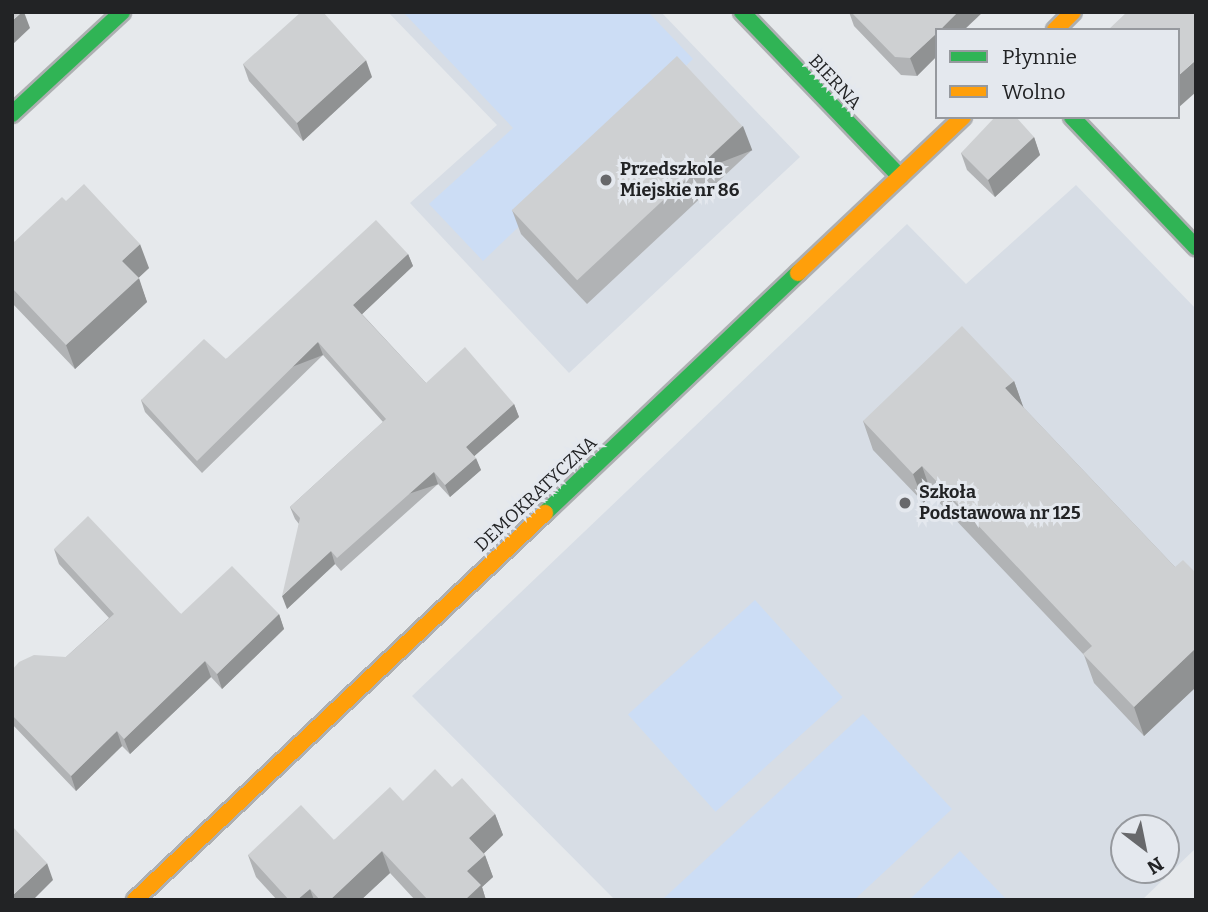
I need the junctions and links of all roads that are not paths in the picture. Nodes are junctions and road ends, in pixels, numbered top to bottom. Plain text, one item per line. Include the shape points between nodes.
1 (122, 12) edge
2 (742, 12) edge
3 (1073, 12) edge
4 (1057, 28) edge
5 (12, 114) edge
6 (961, 119) edge
7 (1074, 119) edge
8 (900, 177) junction
9 (1196, 247) edge
10 (135, 900) edge

1 - 5 street
2 - 8 street, BIERNA
3 - 4 street
6 - 8 street, DEMOKRATYCZNA
7 - 9 street
8 - 10 street, DEMOKRATYCZNA

